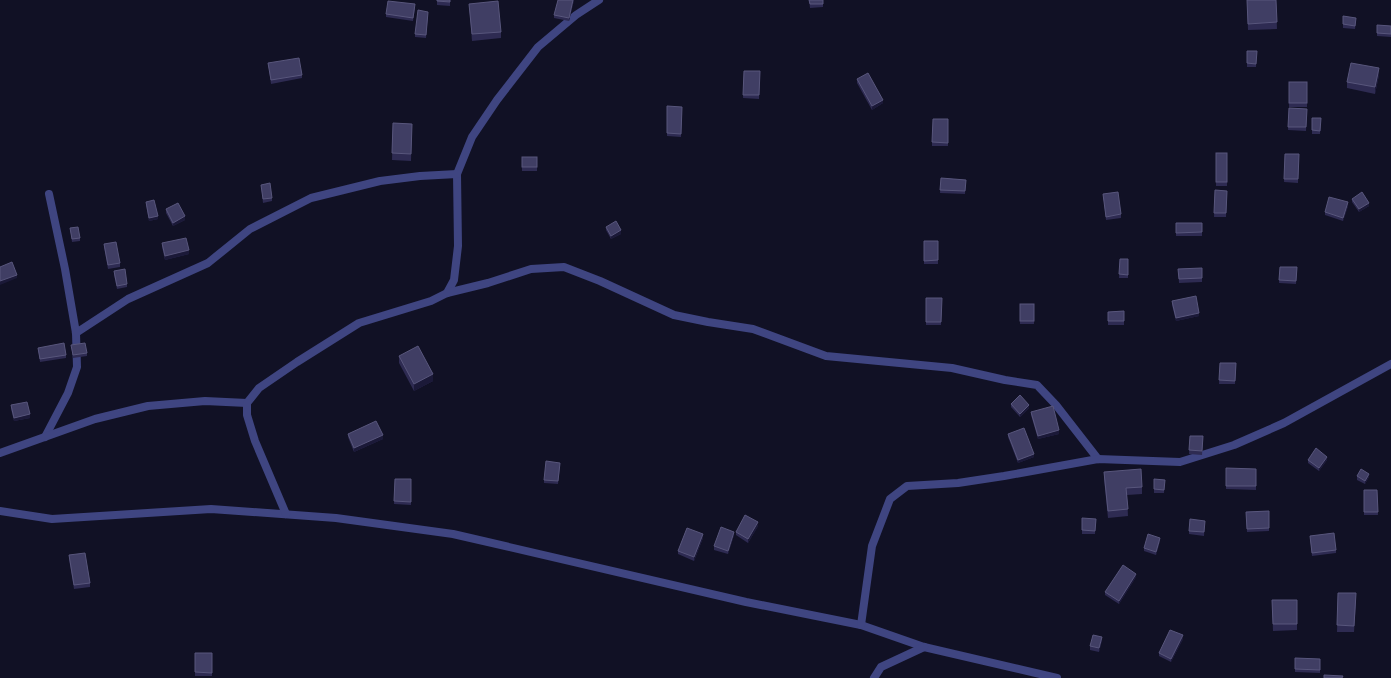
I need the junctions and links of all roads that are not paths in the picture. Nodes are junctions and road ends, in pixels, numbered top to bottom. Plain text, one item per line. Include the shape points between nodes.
1 (599, 0) edge
2 (458, 174) junction
3 (49, 194) dead end
4 (447, 293) junction
5 (76, 333) junction
6 (1391, 364) edge
7 (247, 402) junction
8 (45, 437) junction
9 (0, 453) edge
10 (1098, 458) junction
11 (0, 511) edge
12 (286, 514) junction
13 (861, 626) junction
14 (924, 647) junction
15 (874, 678) edge
16 (1057, 678) edge

1 - 2 street via 576,15 538,47 472,137
2 - 4 street via 458,246 454,280
2 - 5 street via 380,181 311,198 250,229 208,263 128,299
3 - 5 street
4 - 7 street via 431,301 359,323 259,388
4 - 10 street via 531,269 564,266 674,315 753,329 826,356 952,368 1038,385
5 - 8 street via 76,367 68,393
6 - 10 street via 1284,423 1234,445 1180,462
7 - 8 street via 205,401 148,406 95,419
7 - 12 street via 246,415 255,441
8 - 9 street
10 - 13 street via 989,479 908,486 890,499 872,546
11 - 12 street via 52,519 211,509
12 - 13 street via 453,534
13 - 14 street
14 - 15 street via 881,667
14 - 16 street

